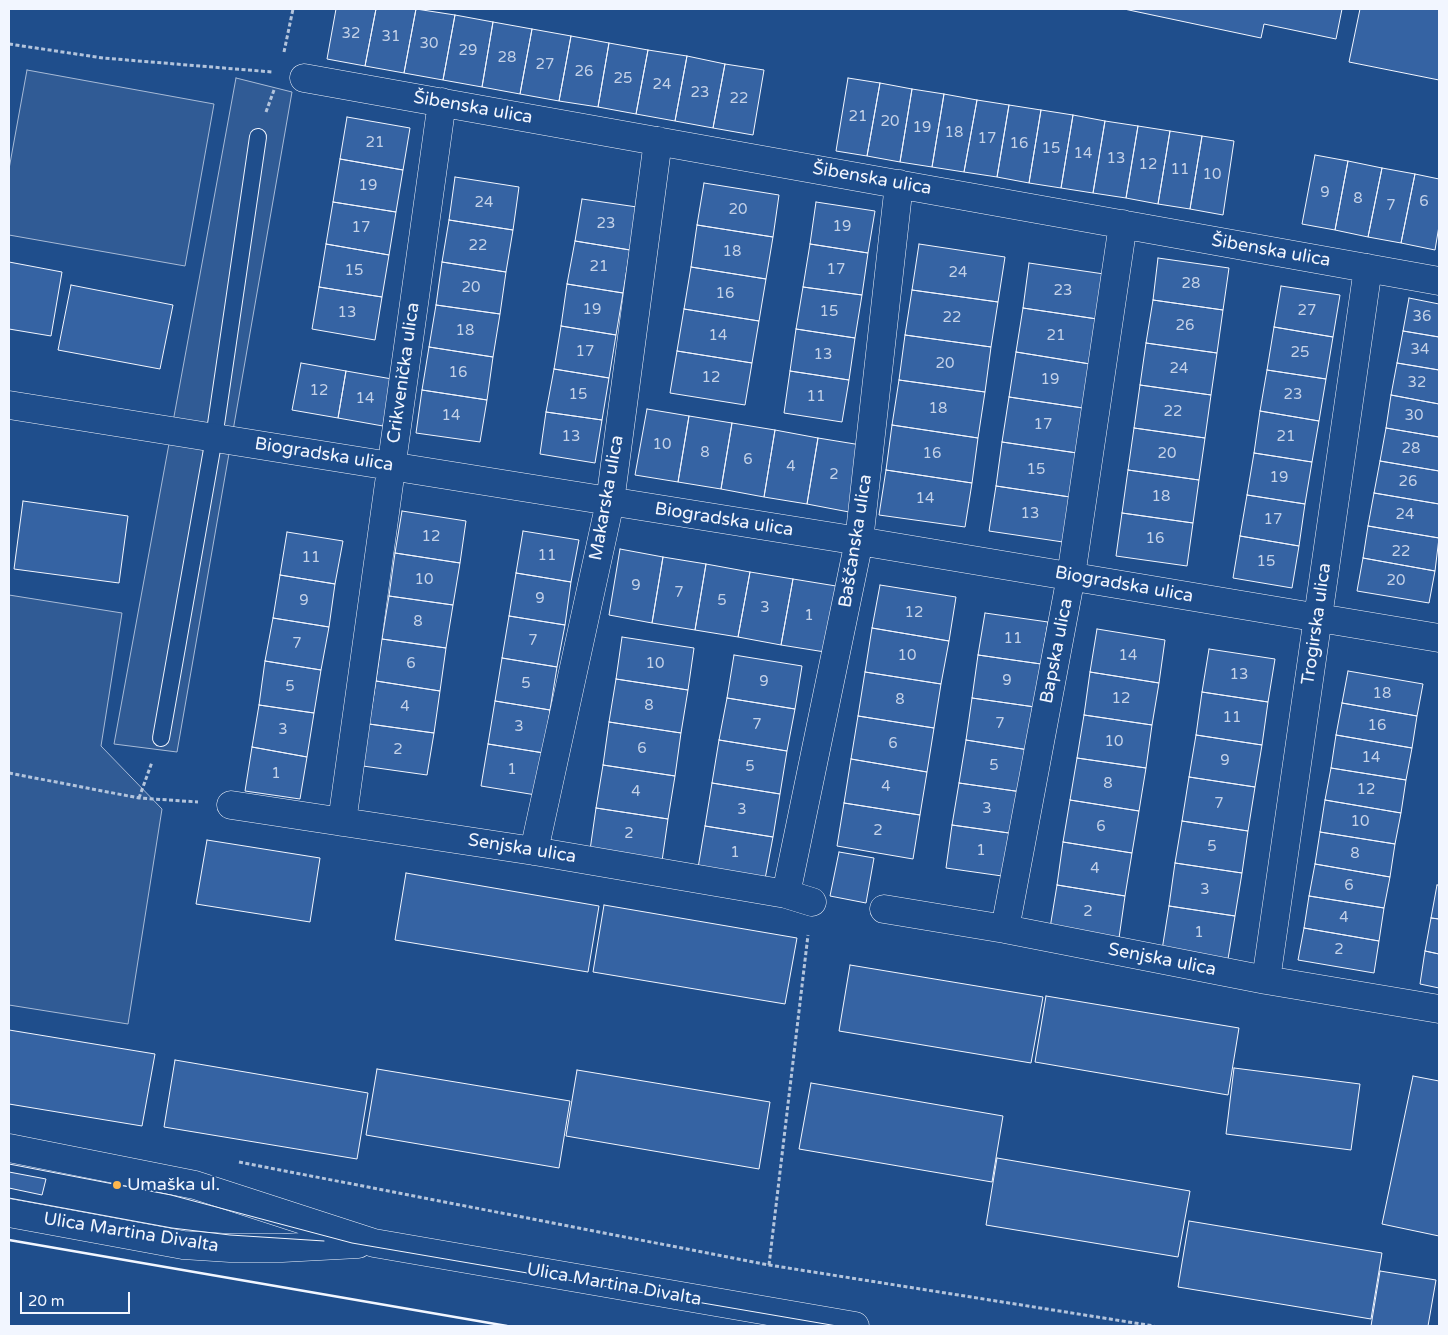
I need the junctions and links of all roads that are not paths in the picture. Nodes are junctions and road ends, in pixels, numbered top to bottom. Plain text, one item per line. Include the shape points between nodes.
1 (304, 78) road end
2 (442, 102) junction
3 (258, 137) dead end
4 (658, 141) junction
5 (899, 184) junction
6 (1123, 224) junction
7 (1368, 268) junction
8 (1439, 281) edge
9 (9, 405) edge
10 (214, 438) junction
11 (391, 466) junction
12 (610, 502) junction
13 (859, 541) junction
14 (1071, 576) junction
15 (1318, 618) junction
16 (1439, 638) edge
17 (161, 738) road end
18 (231, 805) road end
19 (342, 822) junction
20 (534, 851) junction
21 (786, 894) junction
22 (812, 902) road end
23 (884, 909) dead end
24 (1005, 929) junction
25 (1266, 980) junction
26 (1439, 1009) edge
27 (9, 1148) edge
28 (9, 1214) edge
29 (374, 1243) junction
30 (854, 1326) edge

1 - 2 street, Šibenska ulica
2 - 4 street, Šibenska ulica
2 - 11 street, Crikvenička ulica
3 - 10 lane
4 - 5 street, Šibenska ulica
4 - 12 street, Makarska ulica
5 - 6 street, Šibenska ulica
5 - 13 street, Baščanska ulica
6 - 7 street, Šibenska ulica
6 - 14 street, Bapska ulica
7 - 8 street, Šibenska ulica
7 - 15 street, Trogirska ulica
9 - 10 street, Biogradska ulica
10 - 11 street, Biogradska ulica
10 - 17 lane
11 - 12 street, Biogradska ulica
11 - 19 street, Crikvenička ulica
12 - 13 street, Biogradska ulica
12 - 20 street, Makarska ulica
13 - 14 street, Biogradska ulica
13 - 21 street, Baščanska ulica
14 - 15 street, Biogradska ulica
14 - 24 street, Bapska ulica
15 - 16 street, Biogradska ulica
15 - 25 street, Trogirska ulica
18 - 19 street, Senjska ulica
19 - 20 street, Senjska ulica
20 - 21 street, Senjska ulica
21 - 22 street, Senjska ulica
23 - 24 street, Senjska ulica
24 - 25 street, Senjska ulica
25 - 26 street, Senjska ulica
27 - 29 street, Ulica Martina Divalta via 195,1185
28 - 29 street, Ulica Martina Divalta via 183,1245 282,1248
29 - 30 street, Ulica Martina Divalta

